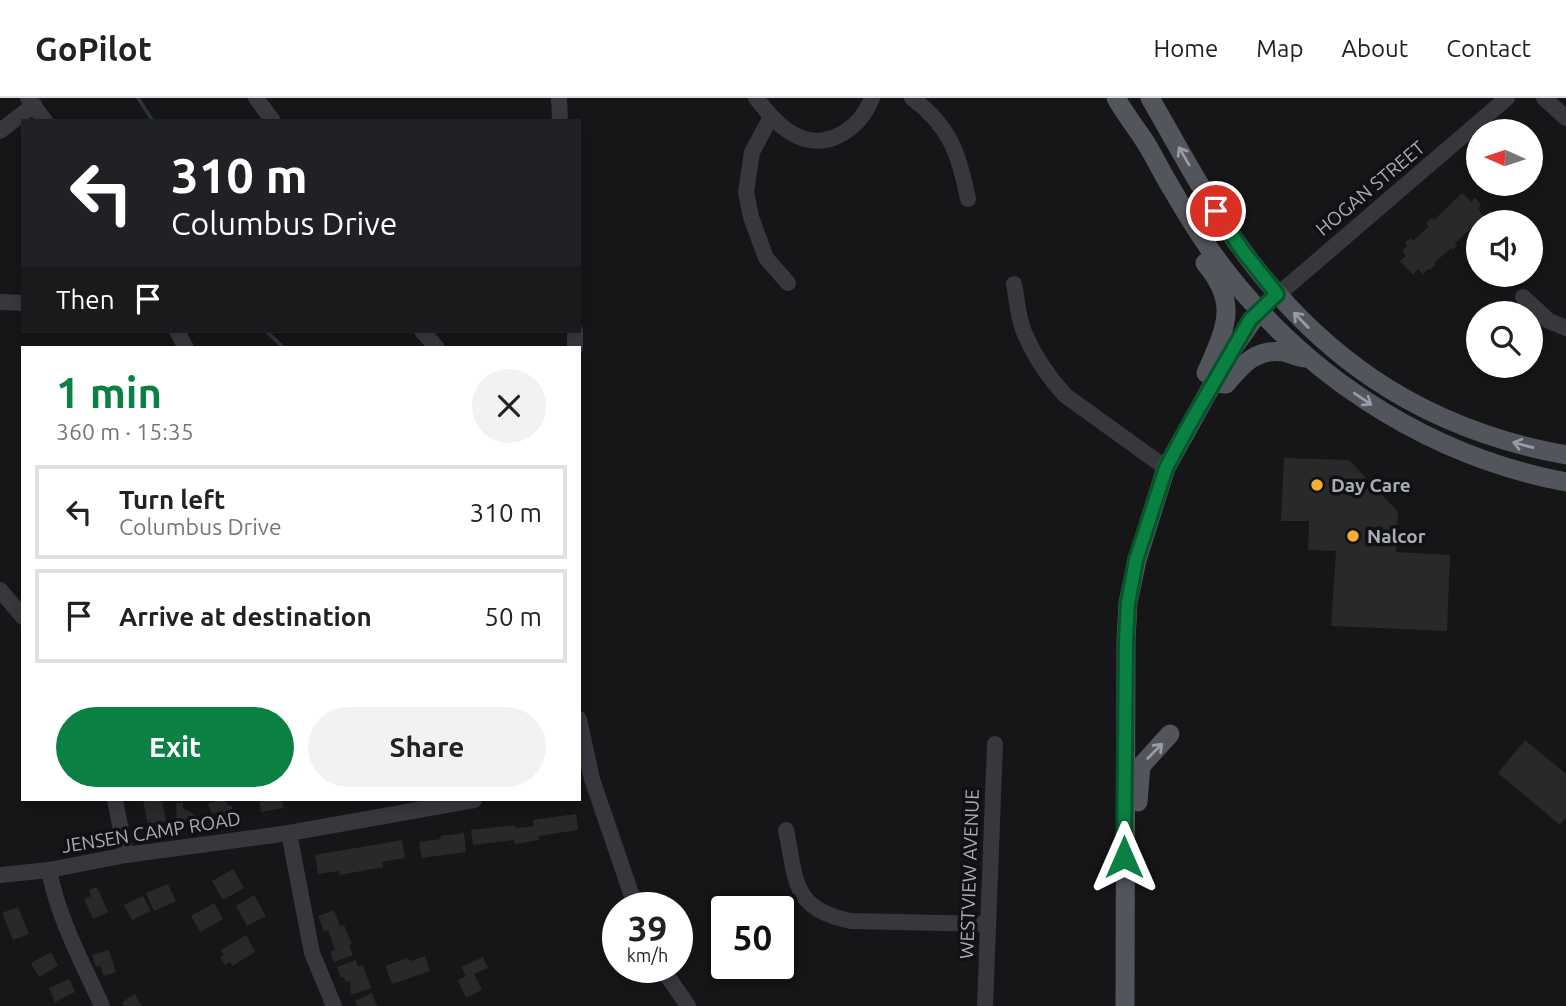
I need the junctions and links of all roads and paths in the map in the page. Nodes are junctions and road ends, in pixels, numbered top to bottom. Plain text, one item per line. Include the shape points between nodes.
1 (256, 98) edge
2 (559, 98) edge
3 (756, 98) edge
4 (872, 98) edge
5 (912, 98) edge
6 (1116, 98) edge
7 (1150, 98) edge
8 (1507, 98) edge
9 (1544, 98) edge
10 (31, 102) edge
11 (771, 117) junction
12 (1566, 118) edge
13 (44, 119) edge
14 (272, 119) edge
15 (560, 119) edge
16 (0, 131) edge
17 (968, 199) dead end
18 (1180, 203) junction
19 (788, 283) dead end
20 (1014, 284) dead end
21 (1277, 294) junction
22 (1523, 297) dead end
23 (0, 302) edge
24 (21, 303) edge
25 (1260, 310) junction
26 (1566, 328) edge
27 (1308, 359) junction
28 (1212, 383) junction
29 (1194, 416) junction
30 (1566, 455) edge
31 (1166, 468) junction
32 (1566, 482) edge
33 (0, 590) edge
34 (21, 615) edge
35 (1170, 734) dead end
36 (581, 736) edge
37 (995, 744) dead end
38 (586, 780) edge
39 (114, 801) edge
40 (468, 801) edge
41 (786, 830) dead end
42 (289, 833) junction
43 (126, 855) junction
44 (49, 870) junction
45 (0, 875) edge
46 (630, 892) edge
47 (988, 925) junction
48 (1124, 932) junction
49 (1125, 981) junction
50 (672, 983) edge
51 (102, 1006) edge
52 (334, 1006) edge
53 (688, 1006) edge
54 (985, 1006) edge
55 (1118, 1006) edge
56 (1127, 1006) edge

1 - 14 street
2 - 15 street
3 - 11 street
4 - 11 street via 854,127 838,137 798,137
5 - 17 street via 941,124 960,160
6 - 18 main road
21 -> 7 main road via 1226,227
8 - 21 street, HOGAN STREET
9 - 12 street
10 - 13 street
10 - 16 street
11 - 19 street via 752,152 746,192 766,258
18 - 25 main road via 1212,252
18 - 29 main road via 1180,224 1227,301 1225,327 1195,397
20 - 31 street via 1023,331 1055,384
21 - 25 street, HOGAN STREET
30 -> 21 main road via 1459,426 1419,407 1330,348
22 - 26 street via 1549,321
23 - 24 street
25 - 27 main road
25 - 28 main road
27 - 28 main road via 1261,353 1244,363 1226,384
27 -> 32 main road via 1372,405 1428,435 1477,457
28 - 29 main road
29 - 31 main road
31 - 48 main road via 1136,560 1128,603
33 - 34 street
48 -> 35 main road via 1135,919 1139,771
36 - 38 street
37 - 47 street, WESTVIEW AVENUE
38 - 46 street
39 - 43 street
40 - 42 street, JENSEN CAMP ROAD
41 - 47 street via 799,891 820,911 851,921
42 - 43 street, JENSEN CAMP ROAD
42 - 52 street via 312,953
43 - 44 street, JENSEN CAMP ROAD
44 - 45 street, JENSEN CAMP ROAD
44 - 51 street via 66,928
47 - 54 street, WESTVIEW AVENUE
48 - 49 main road
49 - 55 main road
49 - 56 main road
50 - 53 street

